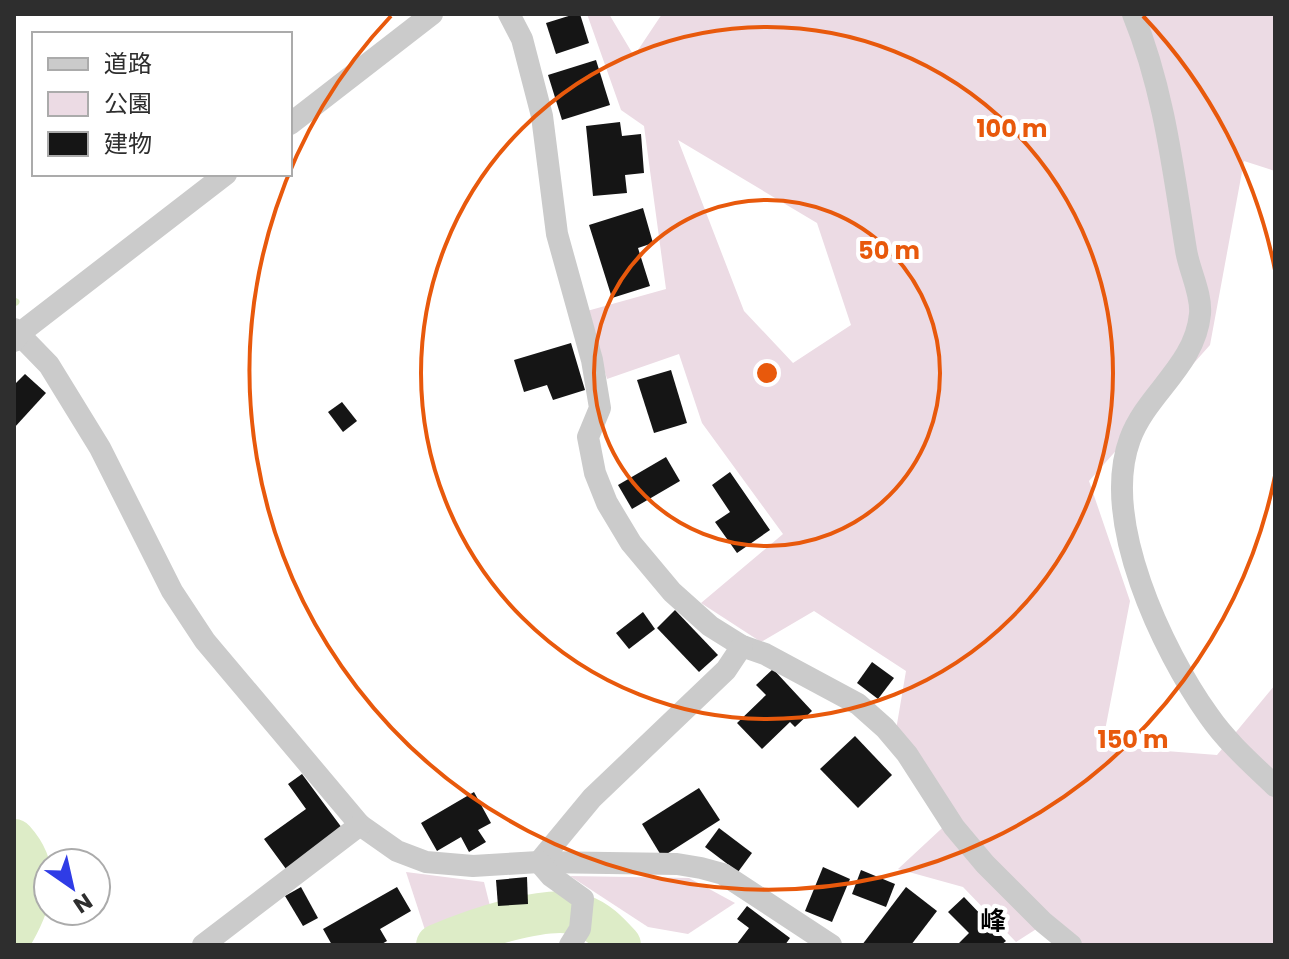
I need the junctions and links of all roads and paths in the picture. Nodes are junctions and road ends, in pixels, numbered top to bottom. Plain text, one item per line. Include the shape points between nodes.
1 (432, 14) edge
2 (509, 14) edge
3 (1133, 14) edge
4 (292, 122) edge
5 (223, 176) edge
6 (16, 334) edge
7 (742, 646) junction
8 (1275, 786) edge
9 (360, 825) junction
10 (539, 862) junction
11 (575, 937) edge
12 (203, 945) edge
13 (831, 945) edge
14 (1071, 945) edge

1 - 4 street
2 - 7 street via 522,39 542,116 557,234 592,360 600,408 588,437 595,473 607,503 652,569 710,626
3 - 8 street via 1159,87 1200,312 1194,343 1143,412 1123,460 1121,492 1130,549 1172,654 1209,716
5 - 6 street
6 - 9 street via 49,365 93,436 172,591 205,641
7 - 10 street via 726,670 592,798
7 - 14 street via 858,704 885,728 985,864
9 - 10 street via 397,851 426,862
9 - 12 street
10 - 11 street via 583,899
10 - 13 street via 677,864 723,874

